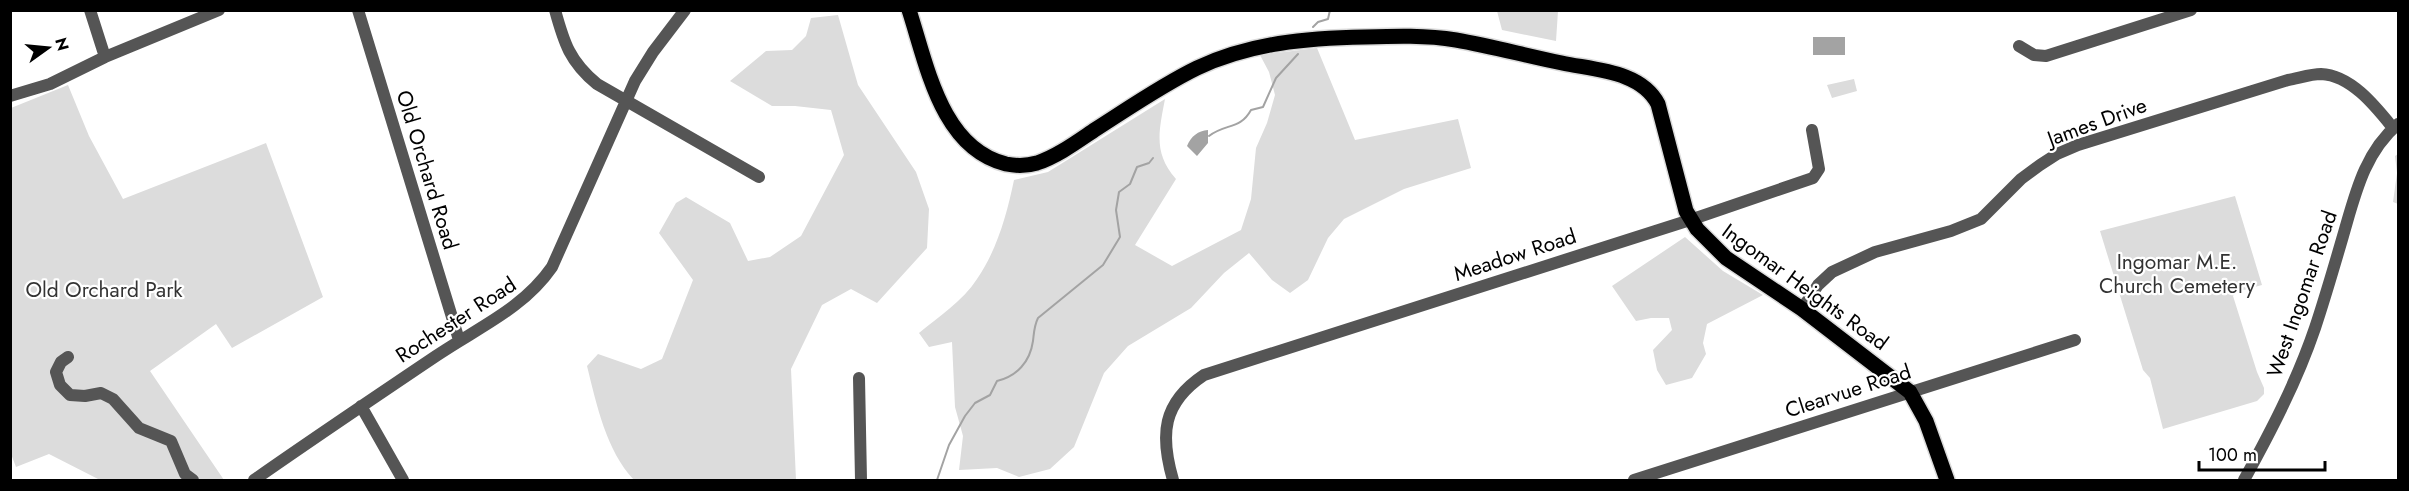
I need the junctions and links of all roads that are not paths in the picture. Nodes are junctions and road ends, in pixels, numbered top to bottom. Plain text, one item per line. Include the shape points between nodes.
1 (90, 10) edge
2 (219, 10) edge
3 (358, 10) edge
4 (555, 10) edge
5 (685, 10) edge
6 (909, 10) edge
7 (2191, 10) edge
8 (2019, 46) dead end
9 (105, 57) junction
10 (10, 96) edge
11 (627, 100) junction
12 (2396, 125) edge
13 (1812, 130) dead end
14 (759, 177) dead end
15 (1690, 220) junction
16 (1802, 309) junction
17 (459, 340) junction
18 (2075, 340) dead end
19 (68, 357) dead end
20 (859, 378) dead end
21 (1910, 392) junction
22 (361, 405) junction
23 (193, 480) edge
24 (254, 480) edge
25 (403, 480) edge
26 (861, 480) edge
27 (1173, 480) edge
28 (1634, 480) edge
29 (1947, 480) edge
30 (2244, 480) edge

1 - 9 street
2 - 9 street
3 - 17 street, Old Orchard Road
4 - 11 street via 565,45 579,68 606,90
5 - 11 street, Rochester Road via 653,52
6 - 15 main road, Ingomar Heights Road via 952,126 979,152 1006,164 1026,165 1047,159 1171,82 1239,52 1306,39 1435,38 1638,82 1653,94 1663,118
7 - 8 street via 2046,56 2034,55
9 - 10 street via 50,84
11 - 14 street
11 - 17 street, Rochester Road via 547,275 527,298
12 - 16 street, James Drive via 2364,95 2339,79 2321,74 2288,80 2078,145 2057,154 2021,179 1981,219 1853,261 1824,278
12 - 30 street, West Ingomar Road via 2377,147 2362,175 2300,368
13 - 15 street, Meadow Road via 1819,157 1819,169 1813,178
15 - 16 main road, Ingomar Heights Road via 1715,249
15 - 27 street, Meadow Road via 1204,375 1183,391 1170,409 1168,457
16 - 21 main road, Ingomar Heights Road
17 - 22 street, Rochester Road
18 - 21 street, Clearvue Road
19 - 23 street via 56,372 60,385 70,395 101,393 113,399 139,428 171,441 185,474
20 - 26 street
21 - 28 street, Clearvue Road
21 - 29 main road, Ingomar Heights Road via 1926,421
22 - 24 street, Rochester Road
22 - 25 street

